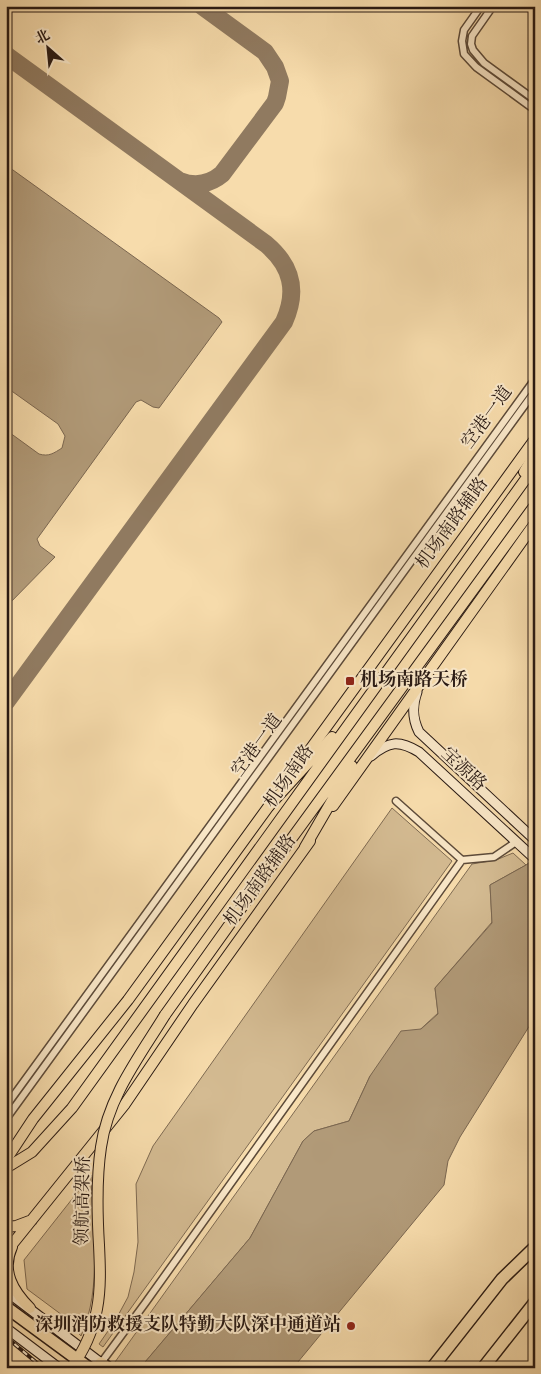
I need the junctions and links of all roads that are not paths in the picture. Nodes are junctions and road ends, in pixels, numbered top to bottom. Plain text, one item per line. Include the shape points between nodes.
1 (481, 6) edge
2 (493, 6) edge
3 (535, 100) edge
4 (535, 110) edge
5 (535, 379) edge
6 (535, 391) edge
7 (535, 439) edge
8 (535, 453) edge
9 (535, 466) edge
10 (535, 505) edge
11 (505, 506) junction
12 (535, 523) edge
13 (426, 674) junction
14 (363, 703) junction
15 (382, 715) junction
16 (427, 740) junction
17 (419, 752) junction
18 (360, 767) junction
19 (396, 801) dead end
20 (269, 806) junction
21 (533, 835) edge
22 (516, 842) junction
23 (305, 847) junction
24 (532, 856) edge
25 (462, 860) junction
26 (166, 1015) joint
27 (6, 1106) edge
28 (6, 1119) edge
29 (6, 1160) edge
30 (6, 1168) edge
31 (32, 1220) junction
32 (6, 1227) edge
33 (535, 1237) edge
34 (14, 1242) junction
35 (535, 1247) edge
36 (6, 1252) edge
37 (535, 1257) edge
38 (502, 1279) junction
39 (6, 1291) edge
40 (535, 1296) edge
41 (532, 1306) edge
42 (6, 1307) edge
43 (30, 1308) junction
44 (6, 1328) edge
45 (104, 1365) edge
46 (59, 1368) edge
47 (71, 1368) edge
48 (89, 1368) edge
49 (432, 1368) edge
50 (483, 1368) edge

1 - 4 street via 464,30 464,54 476,67
2 - 3 street via 472,36 473,50 484,63
5 - 27 street, 空港一道
6 - 28 street, 空港一道
7 - 20 main road, 机场南路辅路
8 - 11 main road
9 - 11 main road, 机场南路
10 - 15 main road, 机场南路
11 - 14 main road, 机场南路
12 - 13 main road, 机场南路辅路
13 - 16 main road, 宝源路 via 416,694 413,710 416,726
13 - 18 main road, 机场南路辅路
14 - 20 main road
14 - 30 main road, 机场南路 via 72,1108 32,1152
15 - 23 main road
15 - 26 main road, 机场南路
16 - 17 main road via 419,737 414,740
16 - 21 main road, 宝源路
17 - 18 main road, 宝源路 via 402,744 391,744 378,750
17 - 22 main road, 宝源路
18 - 23 main road, 机场南路辅路
19 - 25 street
20 - 29 main road, 机场南路辅路 via 128,1000 33,1119
22 - 24 main road, 宝源路
22 - 25 street via 494,856
23 - 31 main road, 机场南路辅路 via 125,1104
25 - 45 street
26 - 47 main road, 领航高架桥, bridge via 125,1080 106,1126 97,1189 98,1306 90,1334
31 - 32 main road
31 - 34 main road, 机场南路辅路
33 - 38 highway
34 - 36 main road, 机场南路辅路
34 - 43 main road via 9,1257 10,1278 15,1291
35 - 38 highway
37 - 38 highway
38 - 49 highway
39 - 43 main road
40 - 41 highway
41 - 50 highway
42 - 48 highway, bridge
43 - 45 main road
44 - 46 main road

